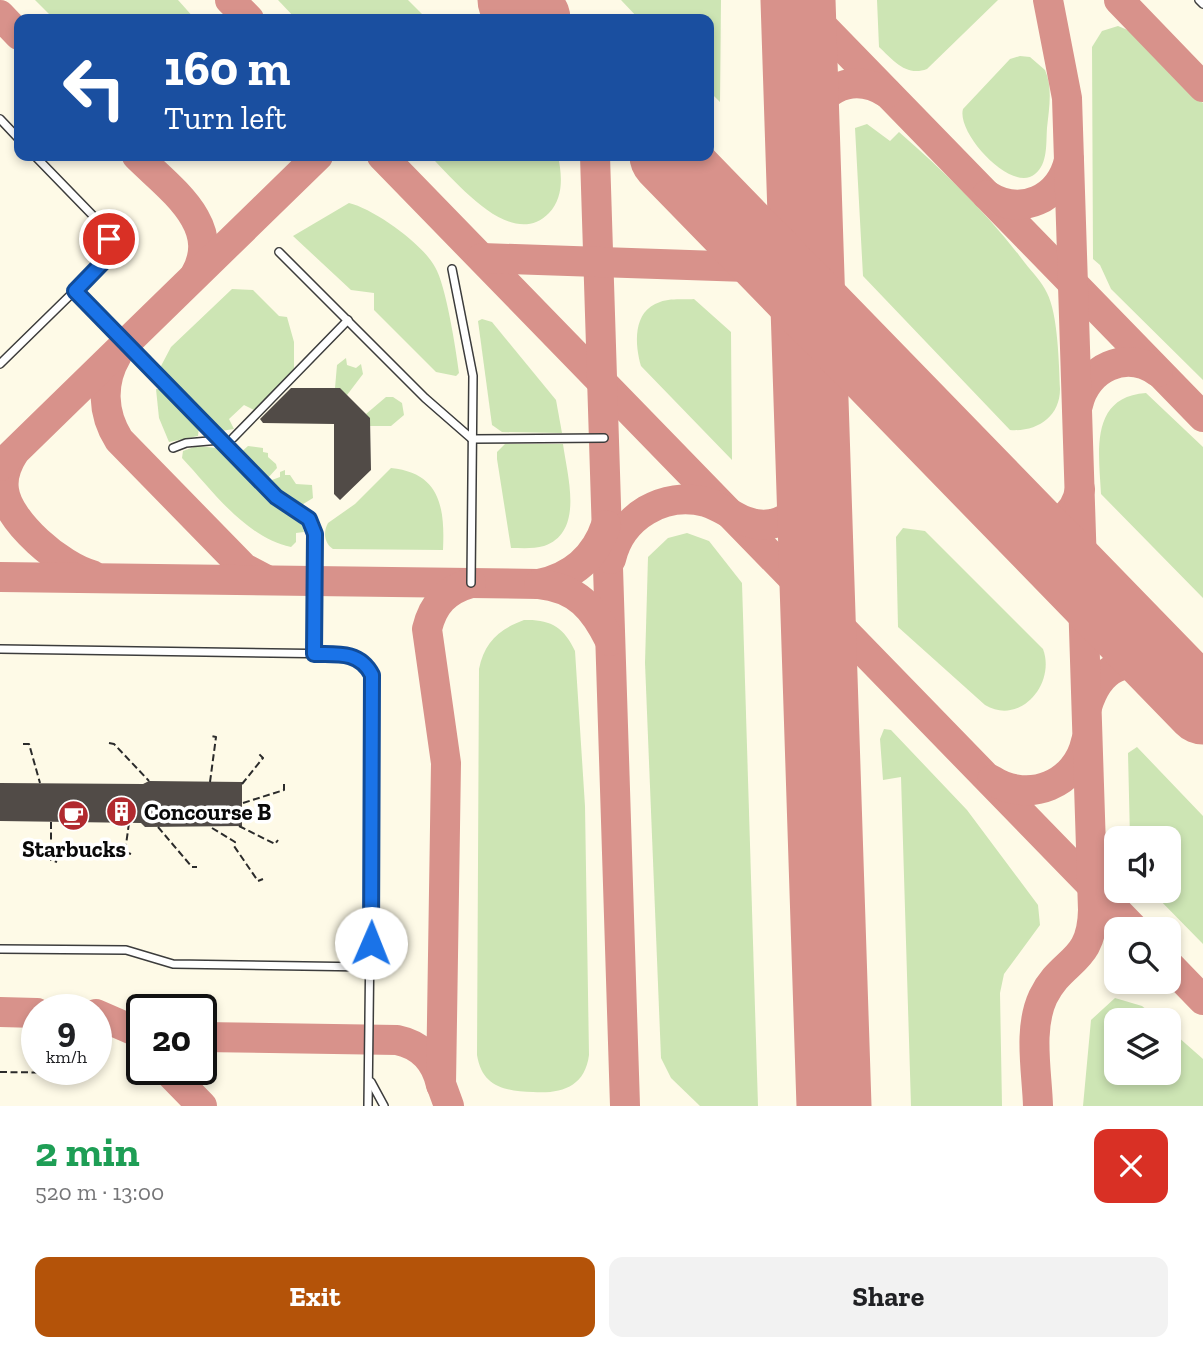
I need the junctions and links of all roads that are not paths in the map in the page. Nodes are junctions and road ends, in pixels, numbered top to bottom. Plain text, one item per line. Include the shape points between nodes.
1 (1199, 0) edge
2 (1203, 4) edge
3 (0, 119) edge
4 (14, 134) edge
5 (41, 161) edge
6 (279, 252) dead end
7 (452, 268) dead end
8 (75, 291) junction
9 (348, 320) junction
10 (0, 364) edge
11 (233, 438) dead end
12 (604, 438) dead end
13 (472, 439) junction
14 (220, 440) junction
15 (173, 448) dead end
16 (471, 583) dead end
17 (0, 649) edge
18 (314, 654) junction
19 (0, 949) edge
20 (370, 967) junction
21 (369, 1070) junction
22 (368, 1106) edge
23 (384, 1106) edge

1 - 2 lane
3 - 4 lane
5 - 8 lane via 108,234 106,259
6 - 9 lane
7 - 13 lane via 473,376
8 - 10 lane
8 - 14 lane
9 - 11 lane
9 - 13 lane
12 - 13 lane
13 - 16 lane
14 - 15 lane
14 - 18 lane via 276,497 312,524
17 - 18 lane
18 - 20 lane via 354,656 373,680
19 - 20 lane via 126,950 173,964
20 - 21 lane
21 - 22 lane
21 - 23 lane

